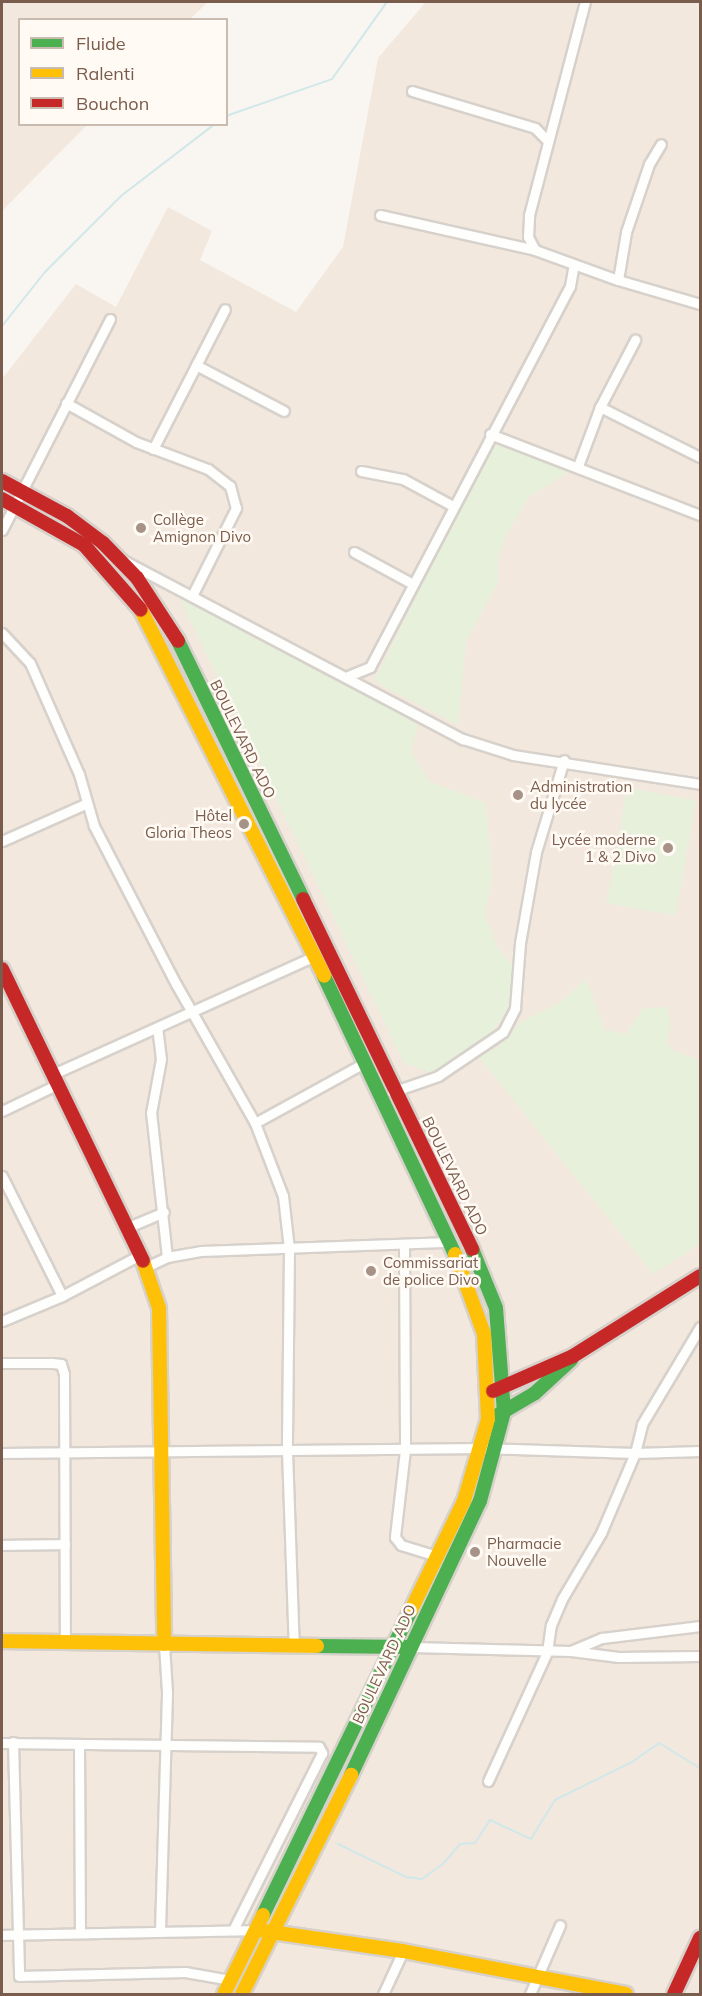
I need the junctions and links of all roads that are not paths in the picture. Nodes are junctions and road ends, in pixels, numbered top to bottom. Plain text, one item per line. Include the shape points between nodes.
1 (585, 2) edge
2 (412, 91) dead end
3 (548, 141) junction
4 (661, 144) dead end
5 (380, 214) dead end
6 (535, 250) junction
7 (574, 264) junction
8 (618, 280) junction
9 (700, 304) edge
10 (225, 309) dead end
11 (110, 319) dead end
12 (635, 340) dead end
13 (196, 365) junction
14 (66, 403) junction
15 (600, 407) junction
16 (284, 411) dead end
17 (490, 434) junction
18 (153, 448) junction
19 (700, 457) edge
20 (579, 466) junction
21 (361, 471) dead end
22 (2, 481) edge
23 (21, 491) junction
24 (8, 502) edge
25 (453, 506) junction
26 (700, 514) edge
27 (2, 530) edge
28 (354, 552) dead end
29 (116, 557) junction
30 (413, 584) junction
31 (193, 594) junction
32 (2, 633) edge
33 (348, 676) junction
34 (564, 760) junction
35 (700, 784) edge
36 (85, 804) junction
37 (2, 841) edge
38 (315, 956) junction
39 (2, 969) edge
40 (192, 1013) junction
41 (157, 1028) junction
42 (366, 1062) junction
43 (54, 1080) junction
44 (395, 1090) junction
45 (381, 1096) junction
46 (2, 1111) edge
47 (255, 1123) junction
48 (2, 1176) edge
49 (164, 1212) junction
50 (126, 1228) junction
51 (450, 1242) junction
52 (404, 1245) junction
53 (289, 1249) junction
54 (167, 1257) junction
55 (143, 1261) junction
56 (700, 1276) edge
57 (62, 1296) junction
58 (2, 1322) edge
59 (700, 1327) edge
60 (573, 1356) junction
61 (2, 1363) edge
62 (503, 1387) junction
63 (489, 1393) junction
64 (504, 1412) junction
65 (488, 1419) junction
66 (481, 1448) junction
67 (497, 1448) junction
68 (162, 1449) junction
69 (405, 1450) junction
70 (287, 1451) junction
71 (700, 1451) edge
72 (64, 1452) junction
73 (2, 1453) edge
74 (635, 1453) junction
75 (65, 1544) junction
76 (2, 1545) edge
77 (437, 1556) junction
78 (700, 1626) edge
79 (2, 1641) edge
80 (65, 1641) junction
81 (164, 1644) junction
82 (394, 1646) junction
83 (294, 1647) junction
84 (411, 1647) junction
85 (571, 1651) junction
86 (547, 1652) junction
87 (700, 1656) edge
88 (13, 1742) junction
89 (2, 1743) edge
90 (80, 1744) junction
91 (166, 1745) junction
92 (488, 1781) dead end
93 (560, 1925) dead end
94 (160, 1930) junction
95 (233, 1930) junction
96 (256, 1930) junction
97 (80, 1932) junction
98 (272, 1932) junction
99 (2, 1935) edge
100 (16, 1935) junction
101 (700, 1938) edge
102 (403, 1951) junction
103 (537, 1978) junction
104 (231, 1980) junction
105 (224, 1995) edge
106 (242, 1995) edge
107 (383, 1995) edge
108 (530, 1995) edge
109 (626, 1995) edge
110 (674, 1995) edge

1 - 3 street
2 - 3 street via 535,128
3 - 6 street via 529,215 528,237
4 - 8 street via 626,232
5 - 6 street
6 - 7 street
7 - 8 street
7 - 17 street via 570,286
8 - 9 street
10 - 13 street
11 - 14 street
12 - 15 street
13 - 16 street
13 - 18 street
14 - 18 street
14 - 23 street
15 - 19 street
15 - 20 street
17 - 20 street
17 - 25 street
18 - 31 street via 221,477 237,501
20 - 26 street
21 - 25 street via 403,479
22 - 23 main road, BOULEVARD ADO
23 - 24 street
23 - 29 main road, BOULEVARD ADO via 67,516
24 - 27 street
24 - 38 main road, BOULEVARD ADO via 84,545 132,595 152,627
25 - 30 street
28 - 30 street
29 - 31 street
29 - 44 main road, BOULEVARD ADO via 169,623
30 - 33 street via 369,667
31 - 33 street
32 - 36 street via 30,663 79,774
33 - 34 street via 463,739 513,755
34 - 35 street
34 - 44 street via 536,852 520,943 515,1008 503,1032 438,1076
36 - 37 street
36 - 40 street
38 - 40 street
38 - 42 main road, BOULEVARD ADO
39 - 43 main road
40 - 41 street
40 - 47 street
41 - 43 street
41 - 49 street via 161,1059 151,1113
42 - 45 main road, BOULEVARD ADO
42 - 47 street
43 - 46 street
43 - 50 main road
44 - 45 street
44 - 62 main road, BOULEVARD ADO via 485,1278 501,1339
45 - 51 main road, BOULEVARD ADO
47 - 53 street via 283,1196
48 - 57 street
49 - 50 street
49 - 54 street
50 - 55 main road
51 - 52 street
51 - 63 main road, BOULEVARD ADO via 482,1324
52 - 53 street
52 - 69 street
53 - 54 street via 201,1251
53 - 70 street
54 - 55 street
55 - 57 street
55 - 68 main road via 162,1327
56 - 60 main road
57 - 58 street
59 - 74 street via 642,1424
60 - 62 main road
60 - 64 main road via 555,1377
61 - 72 street via 61,1364
62 - 63 main road
62 - 64 main road, BOULEVARD ADO
63 - 65 main road, BOULEVARD ADO
64 - 65 main road
64 - 67 main road, BOULEVARD ADO
65 - 66 main road, BOULEVARD ADO
66 - 67 street
66 - 69 street
66 - 77 main road, BOULEVARD ADO via 464,1501
67 - 74 street
67 - 84 main road, BOULEVARD ADO via 480,1501
68 - 70 street
68 - 72 street
68 - 81 main road
69 - 70 street
69 - 77 street via 396,1541
70 - 83 street
71 - 74 street
72 - 73 street
72 - 75 street
74 - 86 street via 601,1533 562,1599 551,1625
75 - 76 street
75 - 80 street
77 - 82 main road, BOULEVARD ADO
78 - 85 street via 602,1638
79 - 80 main road
80 - 81 main road
81 - 83 main road
81 - 91 street
82 - 83 main road
82 - 84 main road
82 - 96 main road, BOULEVARD ADO
84 - 86 street
84 - 98 main road, BOULEVARD ADO
85 - 86 street
85 - 87 street via 620,1657
86 - 92 street
88 - 89 street
88 - 90 street
88 - 100 street
90 - 91 street
90 - 97 street
91 - 94 street
91 - 95 street via 315,1744 322,1754
93 - 103 street
94 - 95 street
94 - 97 street
95 - 96 street
96 - 98 main road
96 - 104 main road, BOULEVARD ADO
97 - 100 street
98 - 102 main road
98 - 106 main road, BOULEVARD ADO
99 - 100 street
100 - 104 street via 17,1973 22,1977 185,1972
101 - 110 main road
102 - 103 main road
102 - 107 street
103 - 108 street
103 - 109 main road
104 - 105 main road, BOULEVARD ADO

